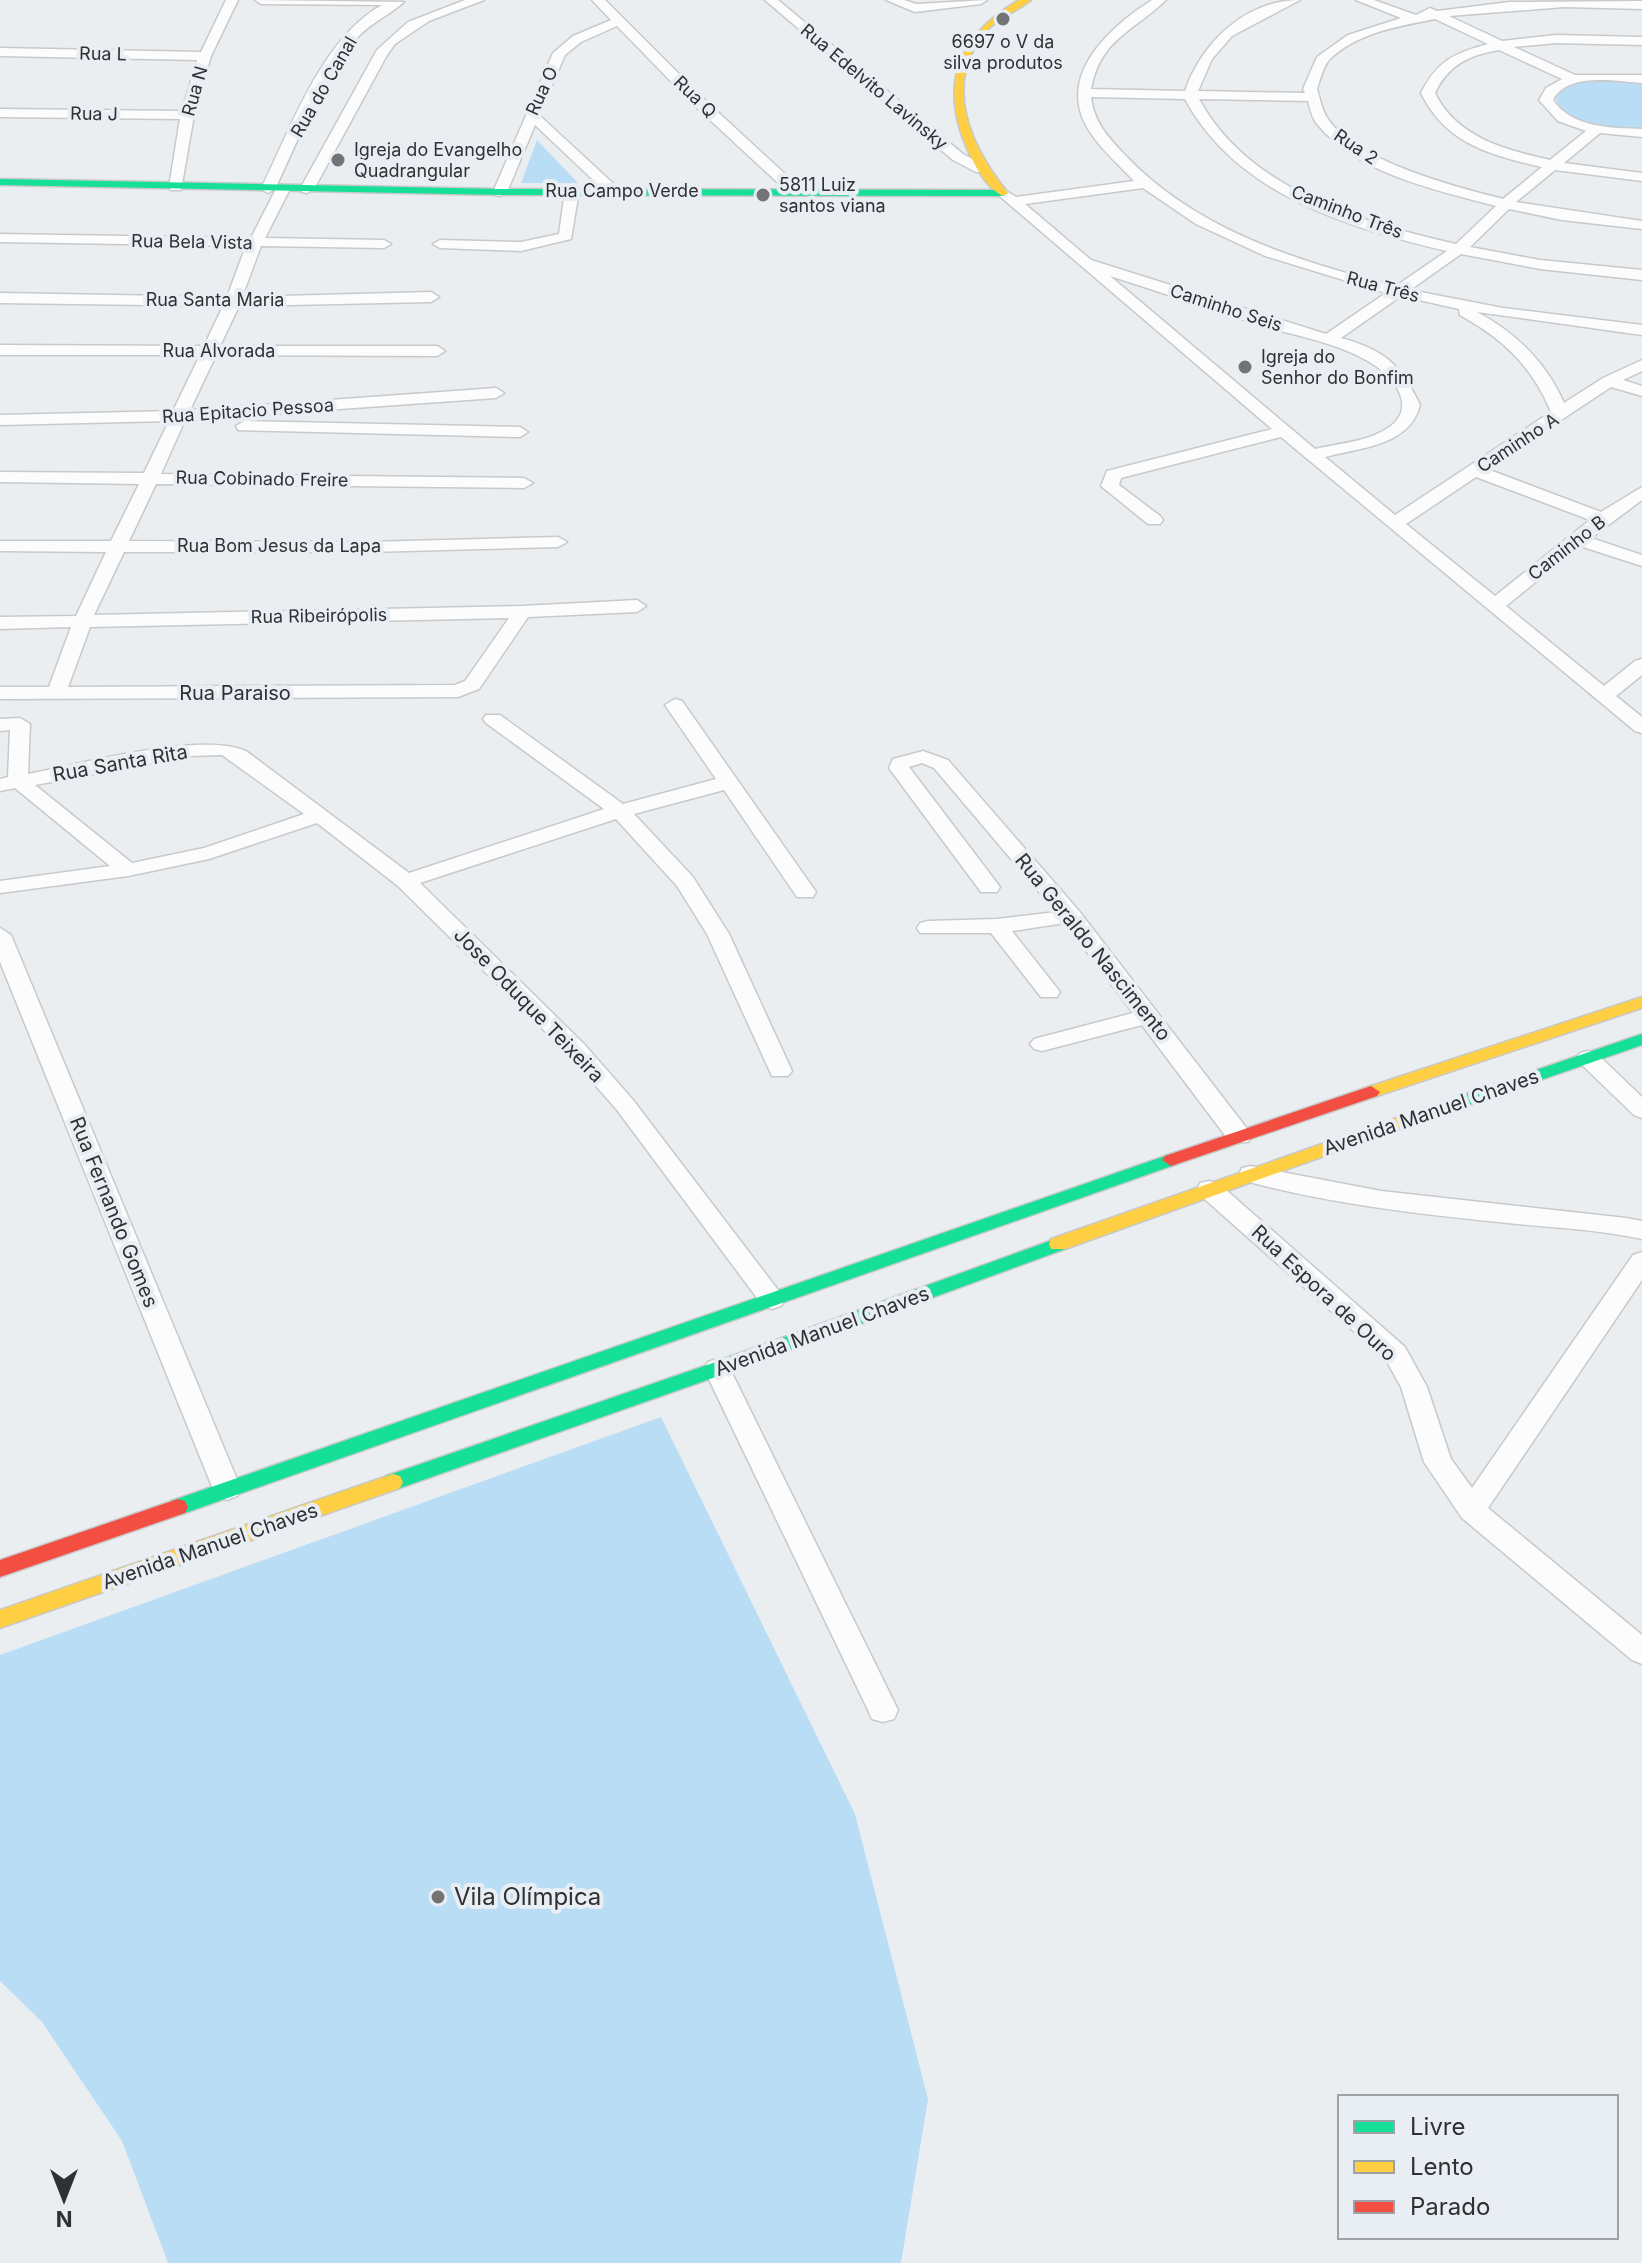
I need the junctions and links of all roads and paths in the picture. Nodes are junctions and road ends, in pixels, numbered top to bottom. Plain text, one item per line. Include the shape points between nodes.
1 (232, 0) edge
2 (261, 0) edge
3 (478, 0) edge
4 (598, 0) edge
5 (771, 0) edge
6 (892, 0) edge
7 (981, 0) edge
8 (1026, 0) edge
9 (1160, 0) edge
10 (1294, 0) edge
11 (1362, 0) edge
12 (1442, 0) edge
13 (402, 1) edge
14 (1642, 5) edge
15 (1458, 8) junction
16 (1430, 12) junction
17 (1411, 17) junction
18 (619, 21) junction
19 (1642, 41) edge
20 (1500, 46) junction
21 (0, 52) edge
22 (205, 56) junction
23 (1642, 79) edge
24 (1574, 80) junction
25 (1083, 93) junction
26 (1190, 95) junction
27 (1311, 97) junction
28 (0, 113) edge
29 (531, 114) junction
30 (187, 115) junction
31 (1598, 128) junction
32 (1642, 133) edge
33 (1554, 166) junction
34 (981, 169) junction
35 (1642, 177) edge
36 (0, 182) edge
37 (1143, 184) junction
38 (176, 187) junction
39 (276, 189) junction
40 (307, 189) junction
41 (572, 191) junction
42 (613, 191) junction
43 (795, 191) junction
44 (500, 192) junction
45 (1009, 197) junction
46 (1507, 203) junction
47 (1642, 225) edge
48 (0, 238) edge
49 (255, 243) junction
50 (384, 244) dead end
51 (440, 244) dead end
52 (1459, 249) junction
53 (1086, 263) junction
54 (1642, 275) edge
55 (1397, 292) junction
56 (431, 297) dead end
57 (0, 298) edge
58 (233, 302) junction
59 (1444, 302) junction
60 (1642, 330) edge
61 (1328, 340) junction
62 (0, 350) edge
63 (208, 351) junction
64 (437, 351) dead end
65 (1642, 365) edge
66 (1609, 381) junction
67 (1642, 391) edge
68 (496, 393) dead end
69 (1561, 415) junction
70 (0, 420) edge
71 (176, 422) junction
72 (1284, 431) junction
73 (520, 432) dead end
74 (1312, 455) junction
75 (1476, 471) junction
76 (0, 477) edge
77 (150, 478) junction
78 (524, 483) dead end
79 (1640, 495) edge
80 (1603, 519) junction
81 (1154, 520) dead end
82 (1395, 523) junction
83 (1577, 539) junction
84 (558, 542) dead end
85 (117, 544) junction
86 (0, 546) edge
87 (1642, 561) edge
88 (637, 606) dead end
89 (1494, 606) junction
90 (522, 612) junction
91 (83, 620) junction
92 (0, 623) edge
93 (1642, 665) edge
94 (0, 693) edge
95 (56, 693) junction
96 (1604, 696) junction
97 (675, 705) dead end
98 (493, 719) dead end
99 (10, 725) edge
100 (1642, 727) edge
101 (239, 755) joint
102 (729, 782) junction
103 (9, 783) edge
104 (620, 811) junction
105 (321, 815) junction
106 (128, 870) junction
107 (406, 881) junction
108 (0, 887) edge
109 (989, 887) dead end
110 (805, 892) dead end
111 (1071, 916) junction
112 (997, 926) junction
113 (928, 928) dead end
114 (0, 935) edge
115 (1049, 992) dead end
116 (1642, 1002) edge
117 (1150, 1016) junction
118 (1642, 1039) edge
119 (1042, 1044) dead end
120 (1588, 1058) junction
121 (780, 1071) dead end
122 (1642, 1110) edge
123 (1239, 1136) junction
124 (1251, 1174) junction
125 (1209, 1189) junction
126 (1642, 1230) edge
127 (1642, 1261) edge
128 (772, 1300) junction
129 (717, 1369) junction
130 (227, 1489) junction
131 (1472, 1510) junction
132 (0, 1569) edge
133 (0, 1619) edge
134 (1642, 1652) edge
135 (883, 1710) dead end

1 - 22 street, Rua N
2 - 13 street
3 - 40 street, Rua do Canal via 396,33
4 - 18 street, Rua Q
5 - 34 street, Rua Edelvito Lavinsky via 958,157
6 - 7 street via 915,8
8 - 34 main road via 994,19 961,67 956,94 960,122
9 - 25 street via 1133,17 1095,54
10 - 26 street via 1226,34 1200,64
11 - 17 street
12 - 15 street
13 - 39 street, Rua do Canal via 366,21 347,41 320,86
14 - 15 street via 1551,1
15 - 16 street
16 - 17 street
16 - 20 street
17 - 27 street via 1361,33 1329,52 1312,75
18 - 29 street, Rua O via 559,53
18 - 43 street, Rua Q
19 - 20 street via 1567,38
20 - 24 street
20 - 33 street via 1447,65 1429,86 1430,101 1441,117 1469,137
21 - 22 street, Rua L
22 - 30 street, Rua N
23 - 24 street
24 - 31 street via 1552,88 1547,103 1567,119
25 - 26 street
25 - 37 street, Rua Três via 1087,118 1121,165
26 - 27 street
26 - 52 street, Caminho Três via 1213,134 1231,152 1285,188 1362,221
27 - 46 street, Rua 2 via 1326,126 1381,165 1440,187
28 - 30 street, Rua J
29 - 42 street
29 - 44 street, Rua O
30 - 38 street, Rua N
31 - 32 street
31 - 33 street
33 - 35 street
33 - 46 street
34 - 45 main road
36 - 38 main road, Rua Campo Verde
37 - 45 street
37 - 55 street, Rua Três via 1229,235
38 - 39 main road, Rua Campo Verde
39 - 40 main road, Rua Campo Verde
39 - 49 street, Rua do Canal
40 - 44 main road, Rua Campo Verde
41 - 42 main road, Rua Campo Verde
41 - 44 main road, Rua Campo Verde
41 - 51 street via 566,236 558,240
42 - 43 main road, Rua Campo Verde
43 - 45 main road, Rua Campo Verde
45 - 53 street, Caminho Seis
46 - 47 street, Rua 2
46 - 52 street
48 - 49 street, Rua Bela Vista
49 - 50 street, Rua Bela Vista
49 - 58 street, Rua do Canal
52 - 54 street, Caminho Três
52 - 55 street
53 - 61 street, Caminho Seis
53 - 72 street, Caminho Seis
55 - 59 street, Rua Três
55 - 61 street
56 - 58 street, Rua Santa Maria
57 - 58 street, Rua Santa Maria
58 - 63 street, Rua do Canal
59 - 60 street, Rua Três
59 - 69 street via 1519,346 1548,383
61 - 74 street, Caminho Seis via 1375,358 1398,375 1412,405 1409,417 1385,437
62 - 63 street, Rua Alvorada
63 - 64 street, Rua Alvorada
63 - 71 street, Rua do Canal
65 - 66 street, Caminho A
66 - 67 street
66 - 69 street, Caminho A
68 - 71 street, Rua Epitacio Pessoa
69 - 75 street, Caminho A
70 - 71 street, Rua Epitacio Pessoa
71 - 73 street
71 - 77 street, Rua do Canal
72 - 74 street, Caminho Seis
72 - 81 street via 1113,475 1110,486
74 - 82 street, Caminho Seis
75 - 80 street
75 - 82 street, Caminho A
76 - 77 street, Rua Cobinado Freire
77 - 78 street, Rua Cobinado Freire
77 - 85 street, Rua do Canal
79 - 80 street, Caminho B
80 - 83 street, Caminho B
82 - 89 street, Caminho Seis
83 - 87 street
83 - 89 street, Caminho B
84 - 85 street, Rua Bom Jesus da Lapa via 368,547
85 - 86 street, Rua Bom Jesus da Lapa
85 - 91 street, Rua do Canal
88 - 90 street, Rua Ribeirópolis
89 - 96 street, Caminho Seis
90 - 91 street, Rua Ribeirópolis
90 - 95 street, Rua Paraiso via 469,687 450,692
91 - 92 street, Rua Ribeirópolis
91 - 95 street, Rua do Canal
93 - 96 street
94 - 95 street, Rua Paraiso
96 - 100 street, Caminho Seis
97 - 102 street
98 - 104 street
99 - 103 street
101 - 103 street, Rua Santa Rita via 225,749 190,750
101 - 105 street, Jose Oduque Teixeira
102 - 104 street
102 - 110 street
103 - 106 street
104 - 107 street
104 - 121 street via 685,882 718,934
105 - 106 street via 209,853
105 - 107 street, Jose Oduque Teixeira
106 - 108 street
107 - 128 street, Jose Oduque Teixeira via 576,1049 625,1105
109 - 111 street, Rua Geraldo Nascimento via 898,766 923,757 941,764
111 - 112 street
111 - 117 street, Rua Geraldo Nascimento
112 - 113 street
112 - 115 street
114 - 130 street, Rua Fernando Gomes
116 - 123 main road, Avenida Manuel Chaves
117 - 119 street
117 - 123 street, Rua Geraldo Nascimento
118 - 120 main road, Avenida Manuel Chaves
120 - 122 street
120 - 124 main road, Avenida Manuel Chaves
123 - 128 main road, Avenida Manuel Chaves
124 - 125 main road, Avenida Manuel Chaves
124 - 126 street via 1297,1187 1417,1206 1605,1221
125 - 129 main road, Avenida Manuel Chaves
125 - 131 street, Rua Espora de Ouro via 1396,1354 1414,1387 1438,1462
127 - 131 street
128 - 130 main road, Avenida Manuel Chaves
129 - 133 main road, Avenida Manuel Chaves
129 - 135 street
130 - 132 main road, Avenida Manuel Chaves
131 - 134 street, Rua Espora de Ouro

